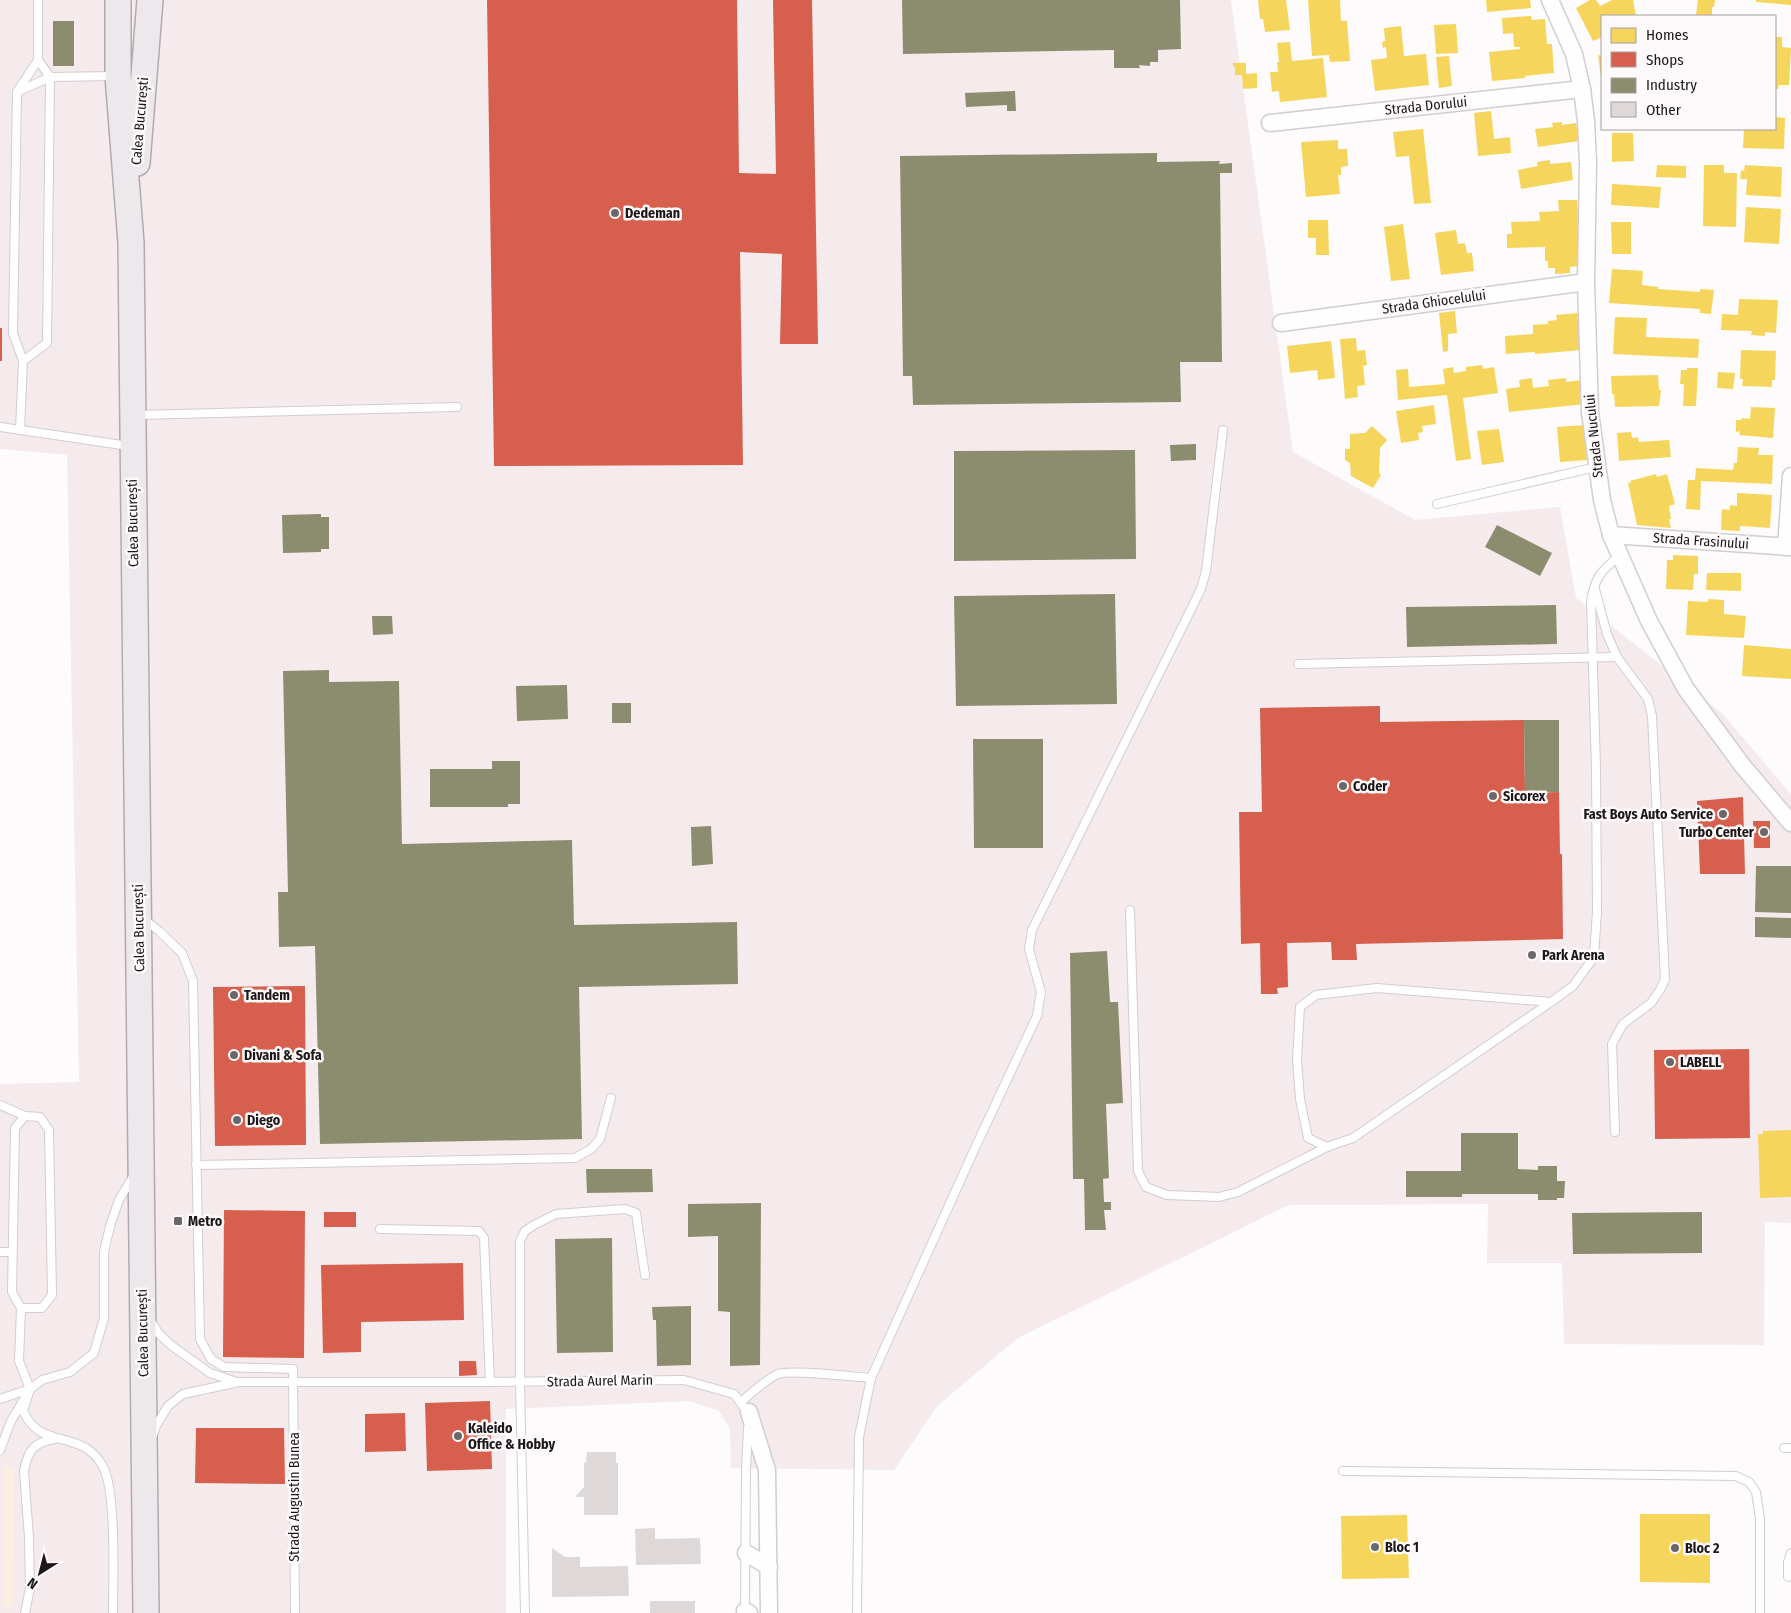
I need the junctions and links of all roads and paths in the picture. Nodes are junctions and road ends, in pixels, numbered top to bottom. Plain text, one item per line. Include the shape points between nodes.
1 (38, 0) edge
2 (118, 0) edge
3 (150, 0) edge
4 (1550, 0) edge
5 (38, 60) junction
6 (118, 76) junction
7 (50, 77) junction
8 (1582, 89) junction
9 (17, 92) junction
10 (1270, 123) dead end
11 (130, 243) junction
12 (1586, 282) junction
13 (1281, 323) dead end
14 (23, 361) junction
15 (457, 407) dead end
16 (132, 415) junction
17 (0, 426) edge
18 (20, 430) junction
19 (1223, 430) dead end
20 (132, 446) junction
21 (1596, 467) junction
22 (1791, 476) edge
23 (1437, 504) dead end
24 (1611, 534) junction
25 (1789, 547) edge
26 (1620, 556) junction
27 (1594, 584) junction
28 (1593, 657) junction
29 (1617, 657) junction
30 (1298, 664) dead end
31 (1791, 823) edge
32 (1130, 910) dead end
33 (139, 915) junction
34 (1551, 1002) junction
35 (611, 1098) dead end
36 (0, 1105) edge
37 (25, 1116) junction
38 (1615, 1132) dead end
39 (1327, 1147) junction
40 (141, 1162) junction
41 (196, 1165) junction
42 (380, 1229) dead end
43 (0, 1252) edge
44 (12, 1252) junction
45 (645, 1275) dead end
46 (21, 1308) junction
47 (143, 1308) junction
48 (871, 1378) junction
49 (239, 1382) junction
50 (293, 1382) junction
51 (490, 1382) junction
52 (520, 1382) junction
53 (30, 1389) junction
54 (0, 1399) edge
55 (745, 1407) junction
56 (11, 1421) junction
57 (0, 1431) edge
58 (57, 1439) junction
59 (0, 1450) edge
60 (144, 1462) junction
61 (1343, 1471) dead end
62 (746, 1553) junction
63 (1791, 1553) edge
64 (768, 1567) junction
65 (1788, 1577) dead end
66 (746, 1612) edge
67 (25, 1613) edge
68 (113, 1613) edge
69 (146, 1613) edge
70 (295, 1613) edge
71 (525, 1613) edge
72 (769, 1613) edge
73 (857, 1613) edge
74 (1760, 1613) edge

1 - 5 lane
2 - 6 main road, Calea București
3 - 11 main road, Calea București
4 - 8 street, Strada Nucului via 1574,54
5 - 7 lane
5 - 9 lane
6 - 7 lane
6 - 11 main road, Calea București
7 - 9 lane
7 - 14 lane via 47,342
8 - 10 street, Strada Dorului
8 - 12 street, Strada Nucului via 1588,162
9 - 14 lane via 14,333
11 - 16 main road, Calea București
12 - 13 street, Strada Ghiocelului
12 - 21 street, Strada Nucului via 1590,412
14 - 18 lane
15 - 16 lane
16 - 20 main road, Calea București
17 - 18 lane
18 - 20 lane
19 - 48 lane via 1201,589 1032,930 1028,949 1042,992 1037,1016
20 - 33 main road, Calea București
21 - 23 lane
21 - 24 street, Strada Nucului
22 - 25 street
24 - 25 street, Strada Frasinului
24 - 26 street, Strada Nucului
26 - 27 lane via 1604,568
26 - 31 street, Strada Nucului via 1649,621 1686,689 1742,765
27 - 28 lane via 1591,601
27 - 29 lane via 1607,634
28 - 29 lane
28 - 30 lane
28 - 34 lane via 1597,911 1594,956 1573,986
29 - 38 lane via 1648,699 1652,716 1665,979 1651,1003 1623,1024 1612,1044
32 - 39 lane via 1138,1171 1146,1187 1168,1194 1219,1197 1238,1192
33 - 40 main road, Calea București
33 - 41 lane via 182,953 192,981
34 - 39 lane via 1353,1138
34 - 39 lane via 1377,988 1316,995 1300,1008 1297,1059 1300,1099 1308,1138
35 - 41 lane via 600,1139 591,1149 575,1158
36 - 37 lane
37 - 44 lane via 15,1128
37 - 46 lane via 40,1117 49,1130 52,1295 42,1308
40 - 47 main road, Calea București
40 - 53 lane via 119,1200 110,1226 104,1252 104,1318 94,1352 70,1372 42,1380
41 - 50 lane via 200,1340 211,1359 224,1367 293,1369
42 - 51 lane via 479,1231 484,1238
43 - 44 lane
44 - 46 lane via 12,1292
45 - 52 lane via 636,1213 625,1209 556,1214 525,1231 520,1241
46 - 53 lane via 19,1361
47 - 49 lane, Strada Aurel Marin via 158,1334 172,1346 210,1373
47 - 60 main road, Calea București
48 - 55 lane via 780,1373 762,1384
48 - 73 lane via 859,1437
49 - 50 lane, Strada Aurel Marin
49 - 60 lane, Strada Aurel Marin via 183,1394 168,1406 156,1426
50 - 51 lane, Strada Aurel Marin
50 - 70 lane, Strada Augustin Bunea
51 - 52 lane, Strada Aurel Marin
52 - 55 lane, Strada Aurel Marin via 684,1380 734,1394
52 - 71 lane
53 - 54 lane
53 - 56 lane
53 - 58 lane via 23,1410 27,1419 37,1430
55 - 62 lane
55 - 64 street via 767,1470
56 - 57 lane
56 - 59 lane
58 - 67 lane via 41,1441 26,1460 30,1588
58 - 68 lane via 86,1448 103,1466 111,1494
60 - 69 main road, Calea București
61 - 74 lane via 1736,1476 1749,1482 1756,1492 1760,1519
62 - 64 street
62 - 66 lane
63 - 65 lane
64 - 72 street

